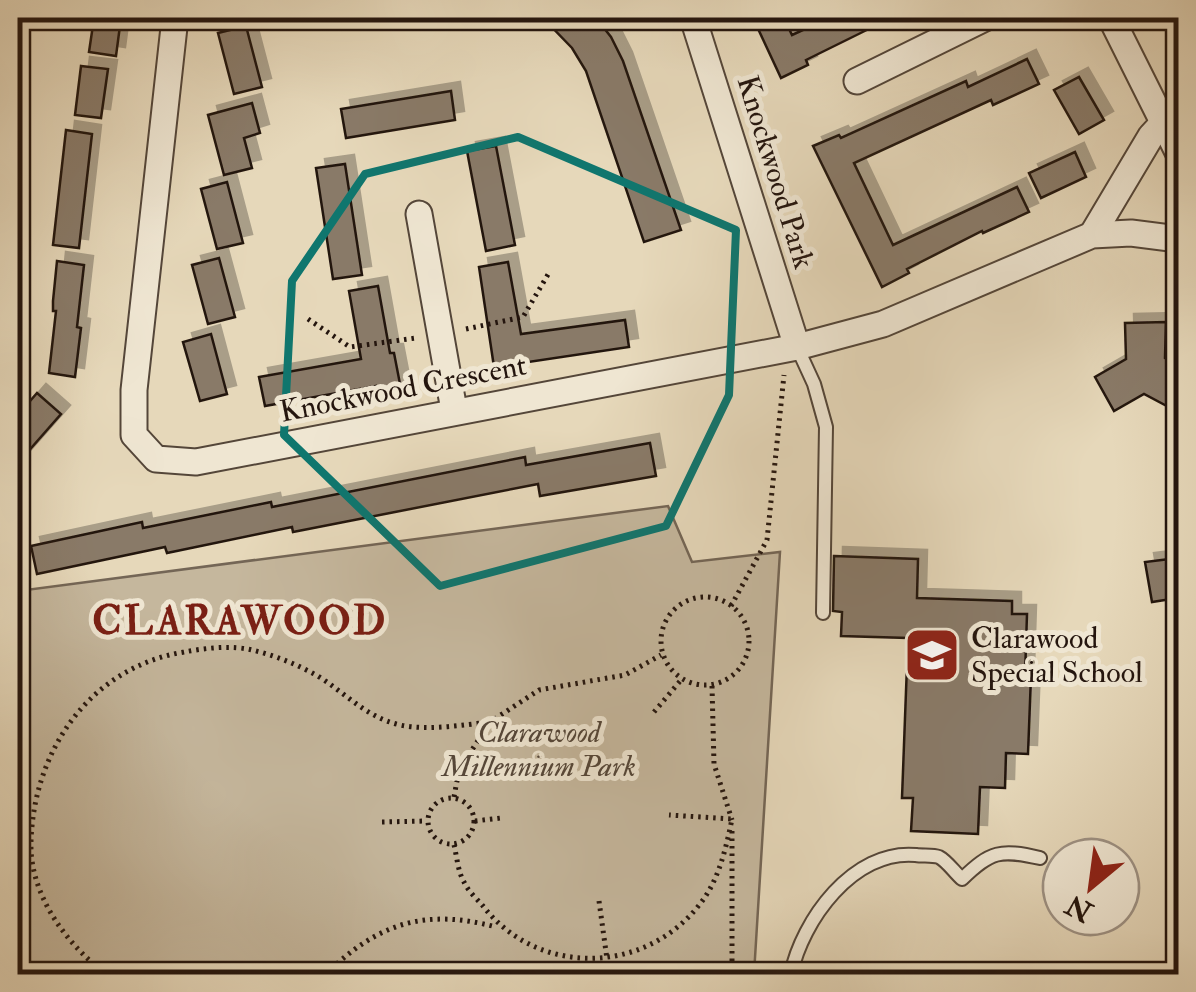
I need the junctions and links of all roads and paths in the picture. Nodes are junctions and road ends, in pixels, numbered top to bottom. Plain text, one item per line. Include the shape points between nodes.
1 (175, 18) edge
2 (693, 18) edge
3 (985, 18) edge
4 (1111, 18) edge
5 (857, 81) dead end
6 (1163, 123) junction
7 (1178, 152) edge
8 (419, 214) dead end
9 (1092, 235) junction
10 (1178, 239) edge
11 (550, 272) dead end
12 (308, 318) dead end
13 (441, 334) junction
14 (789, 348) junction
15 (454, 410) junction
16 (731, 606) junction
17 (822, 612) dead end
18 (661, 655) junction
19 (681, 680) junction
20 (712, 686) junction
21 (654, 712) dead end
22 (490, 722) junction
23 (454, 796) junction
24 (669, 815) dead end
25 (501, 818) dead end
26 (732, 818) junction
27 (426, 821) junction
28 (475, 821) junction
29 (382, 822) dead end
30 (454, 845) junction
31 (1040, 858) dead end
32 (599, 901) dead end
33 (499, 927) junction
34 (608, 959) junction
35 (106, 974) edge
36 (326, 974) edge
37 (732, 974) edge
38 (792, 974) edge

1 - 15 street, Knockwood Crescent via 134,435 156,459 196,462
2 - 14 street, Knockwood Park
3 - 5 street
4 - 6 street
6 - 7 street
6 - 9 street
8 - 13 street
9 - 10 street, Knockwood Crescent
9 - 14 street, Knockwood Crescent via 883,324
11 - 13 path via 523,317
12 - 13 path via 350,347
13 - 15 street
14 - 15 street, Knockwood Crescent
14 - 16 path via 767,540
14 - 17 lane via 814,384 826,427
16 - 18 path via 714,596 683,600 662,624
16 - 20 path via 751,642 740,671
18 - 19 path
18 - 22 path via 624,675 539,690
19 - 20 path
19 - 21 path
20 - 26 path via 714,764
22 - 23 path via 459,770
22 - 35 path via 400,725 361,710 317,676 248,648 158,656 120,675 84,702 60,734 43,769 30,846 56,922 78,954
23 - 27 path via 434,802
23 - 28 path via 469,805
24 - 26 path
25 - 28 path
26 - 34 path via 704,900 662,940
26 - 37 path
27 - 29 path
27 - 30 path via 434,840
28 - 30 path via 469,837
30 - 33 path via 464,882
31 - 38 lane via 1012,851 982,858 962,879 939,858 902,854 864,867 832,894 797,947
32 - 34 path
33 - 34 path via 550,954
33 - 36 path via 466,919 379,931

